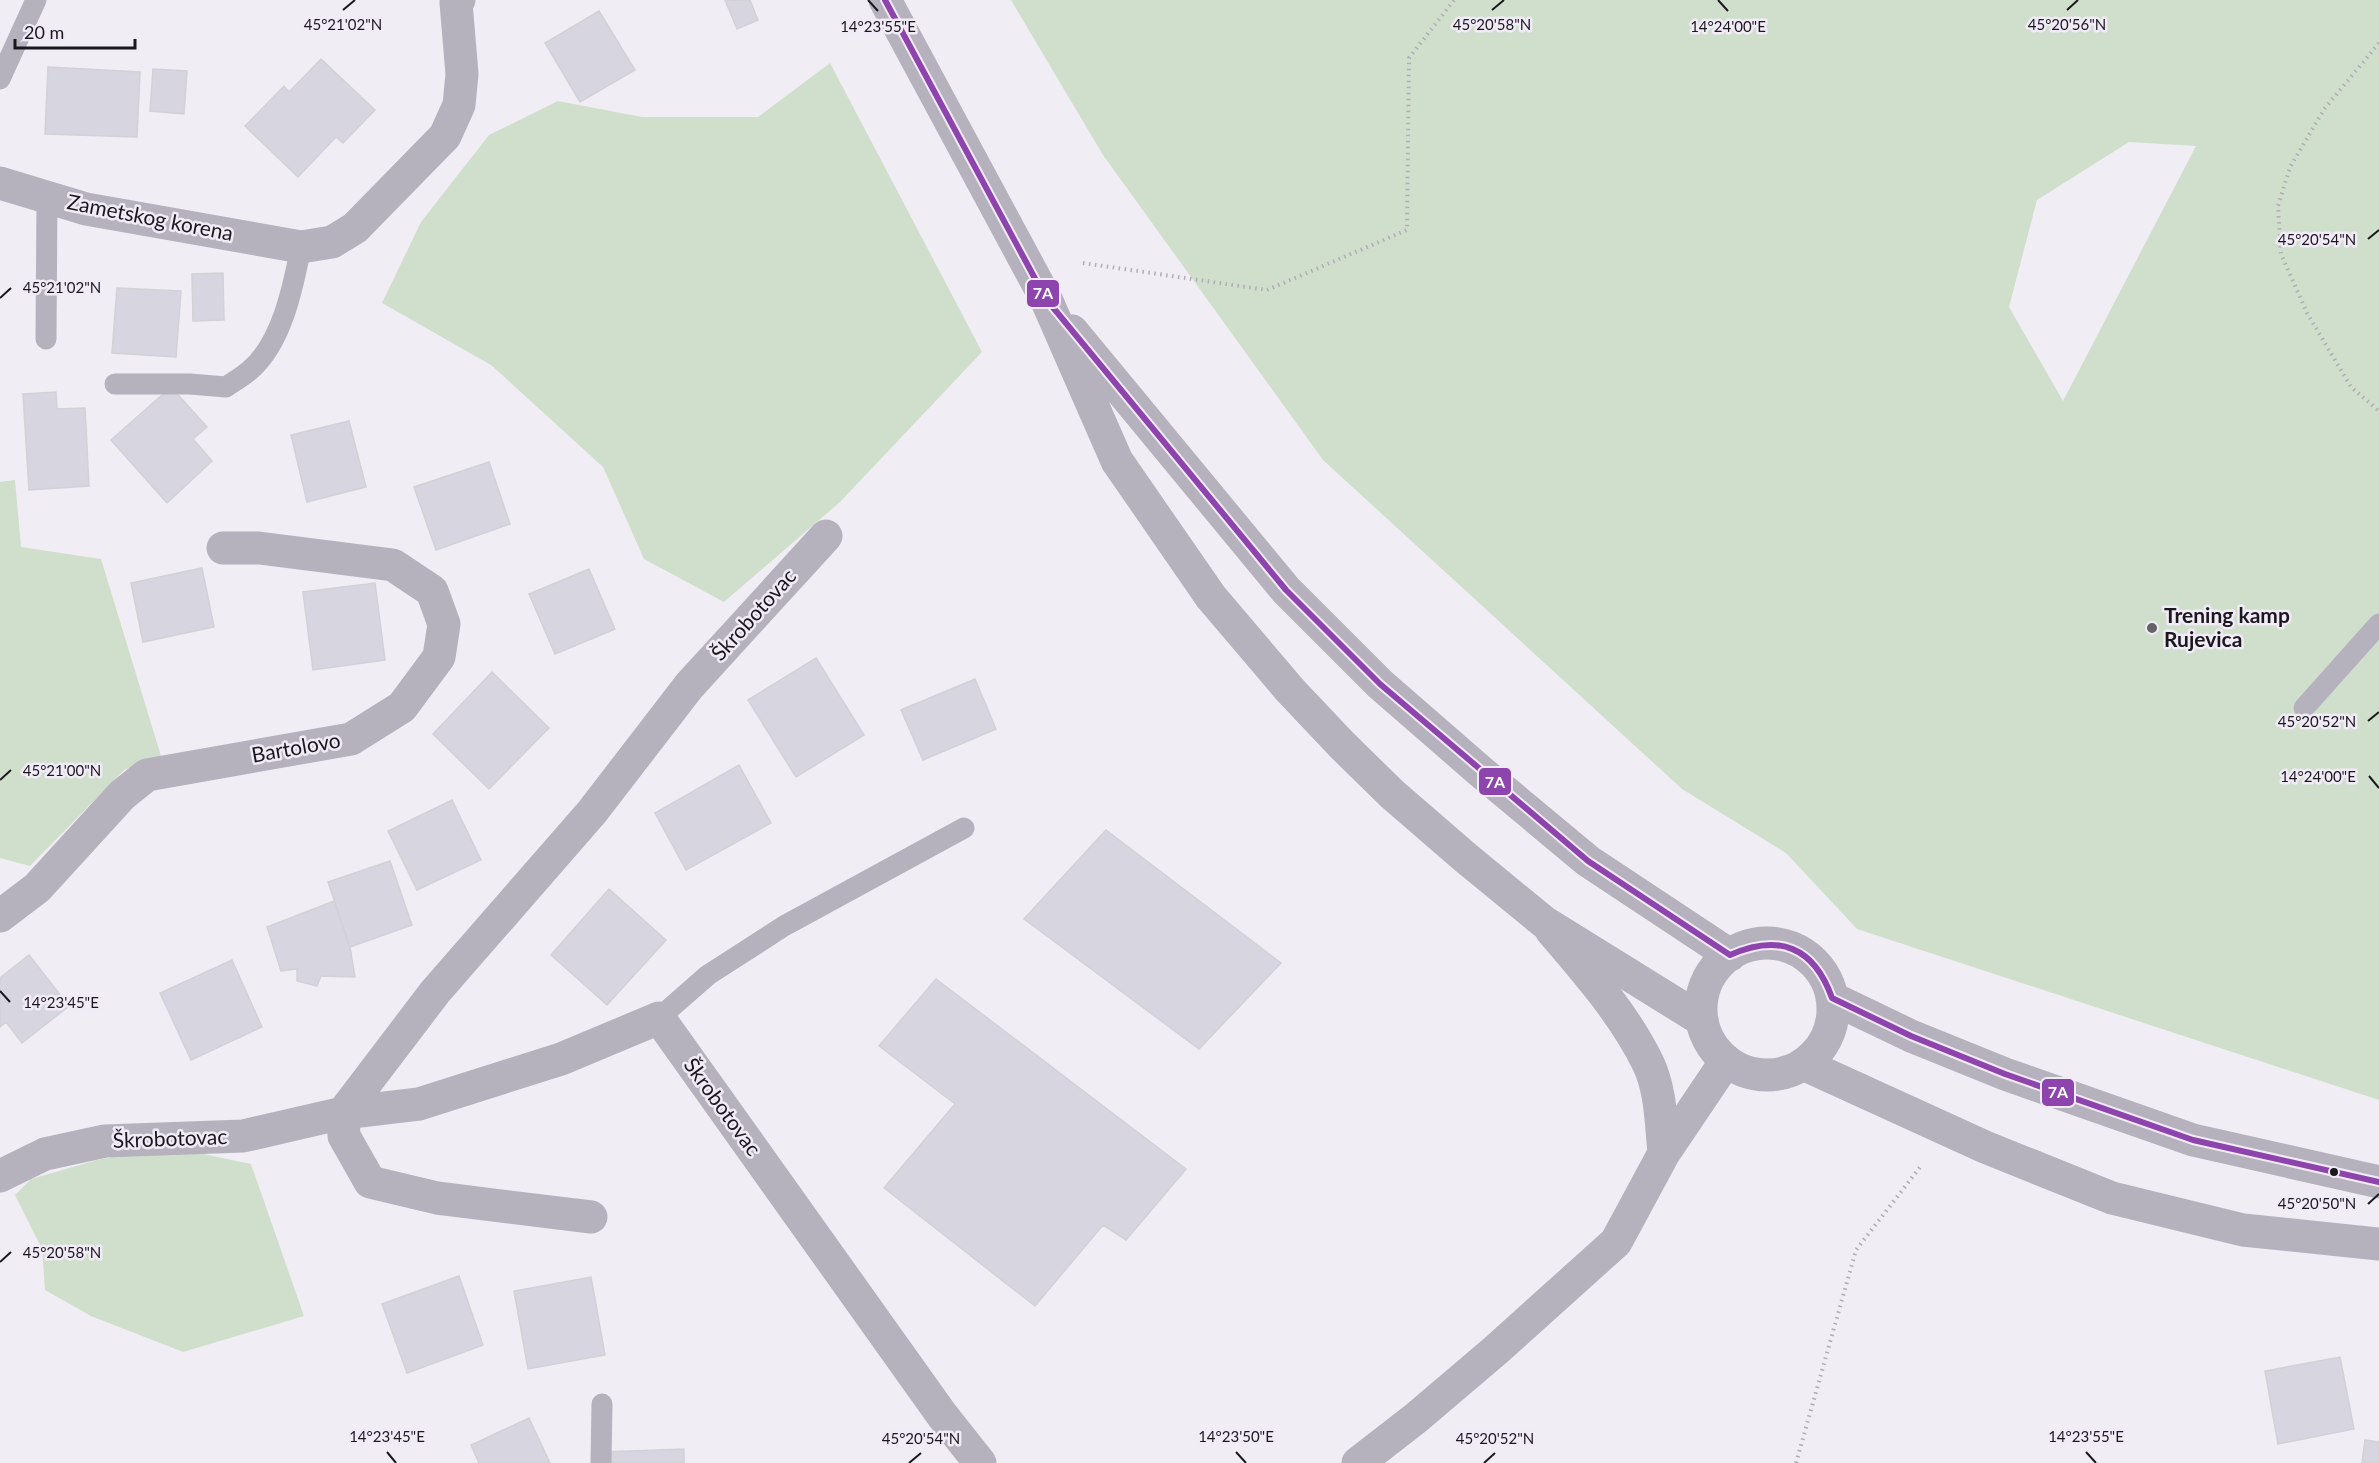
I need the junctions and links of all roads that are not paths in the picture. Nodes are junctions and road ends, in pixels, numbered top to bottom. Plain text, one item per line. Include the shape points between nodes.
1 (36, 0) edge
2 (459, 0) edge
3 (885, 0) edge
4 (0, 79) edge
5 (0, 183) edge
6 (47, 197) junction
7 (301, 247) junction
8 (1046, 299) junction
9 (46, 339) dead end
10 (115, 384) dead end
11 (826, 536) dead end
12 (223, 548) dead end
13 (2379, 624) edge
14 (2304, 708) dead end
15 (964, 828) dead end
16 (0, 916) edge
17 (1544, 922) junction
18 (1730, 955) junction
19 (1833, 998) junction
20 (659, 1018) junction
21 (1702, 1020) junction
22 (1726, 1061) junction
23 (1803, 1064) junction
24 (343, 1113) junction
25 (1664, 1153) junction
26 (0, 1176) edge
27 (2379, 1182) edge
28 (591, 1217) dead end
29 (2379, 1244) edge
30 (602, 1404) dead end
31 (601, 1463) edge
32 (980, 1463) edge
33 (1358, 1463) edge

1 - 4 lane
2 - 7 street, Zametskog korena via 459,105 445,136 355,228 332,242
3 - 8 main road
5 - 6 street, Zametskog korena
6 - 7 street, Zametskog korena via 86,209
6 - 9 lane
7 - 10 lane via 275,338 251,370 226,387
8 - 17 main road via 1117,461 1211,597 1350,753
8 - 18 main road via 1287,590 1380,684 1588,861
11 - 24 street, Škrobotovac via 690,686 592,812 435,992
12 - 16 street, Bartolovo via 259,548 393,565 432,591 444,624 439,657 402,707 351,739 147,775 122,795 37,888
13 - 14 lane
15 - 20 lane via 774,932 708,975
17 - 21 main road
17 - 25 street via 1615,1009 1648,1064 1658,1099
18 - 19 main road via 1763,943 1787,946 1817,965
18 - 21 main road via 1706,983
19 - 23 main road via 1828,1034 1815,1055
19 - 27 main road via 1911,1036 2005,1074 2193,1140
20 - 24 street, Škrobotovac via 561,1059 419,1104
20 - 32 street, Škrobotovac
21 - 22 main road via 1710,1042
22 - 23 main road via 1759,1075 1784,1073
22 - 25 street
23 - 29 main road via 1984,1147 2112,1198 2242,1230
24 - 26 street, Škrobotovac via 243,1136 105,1141 45,1154
24 - 28 street via 344,1136 370,1182 437,1198
25 - 33 street via 1616,1242 1487,1358
30 - 31 lane

